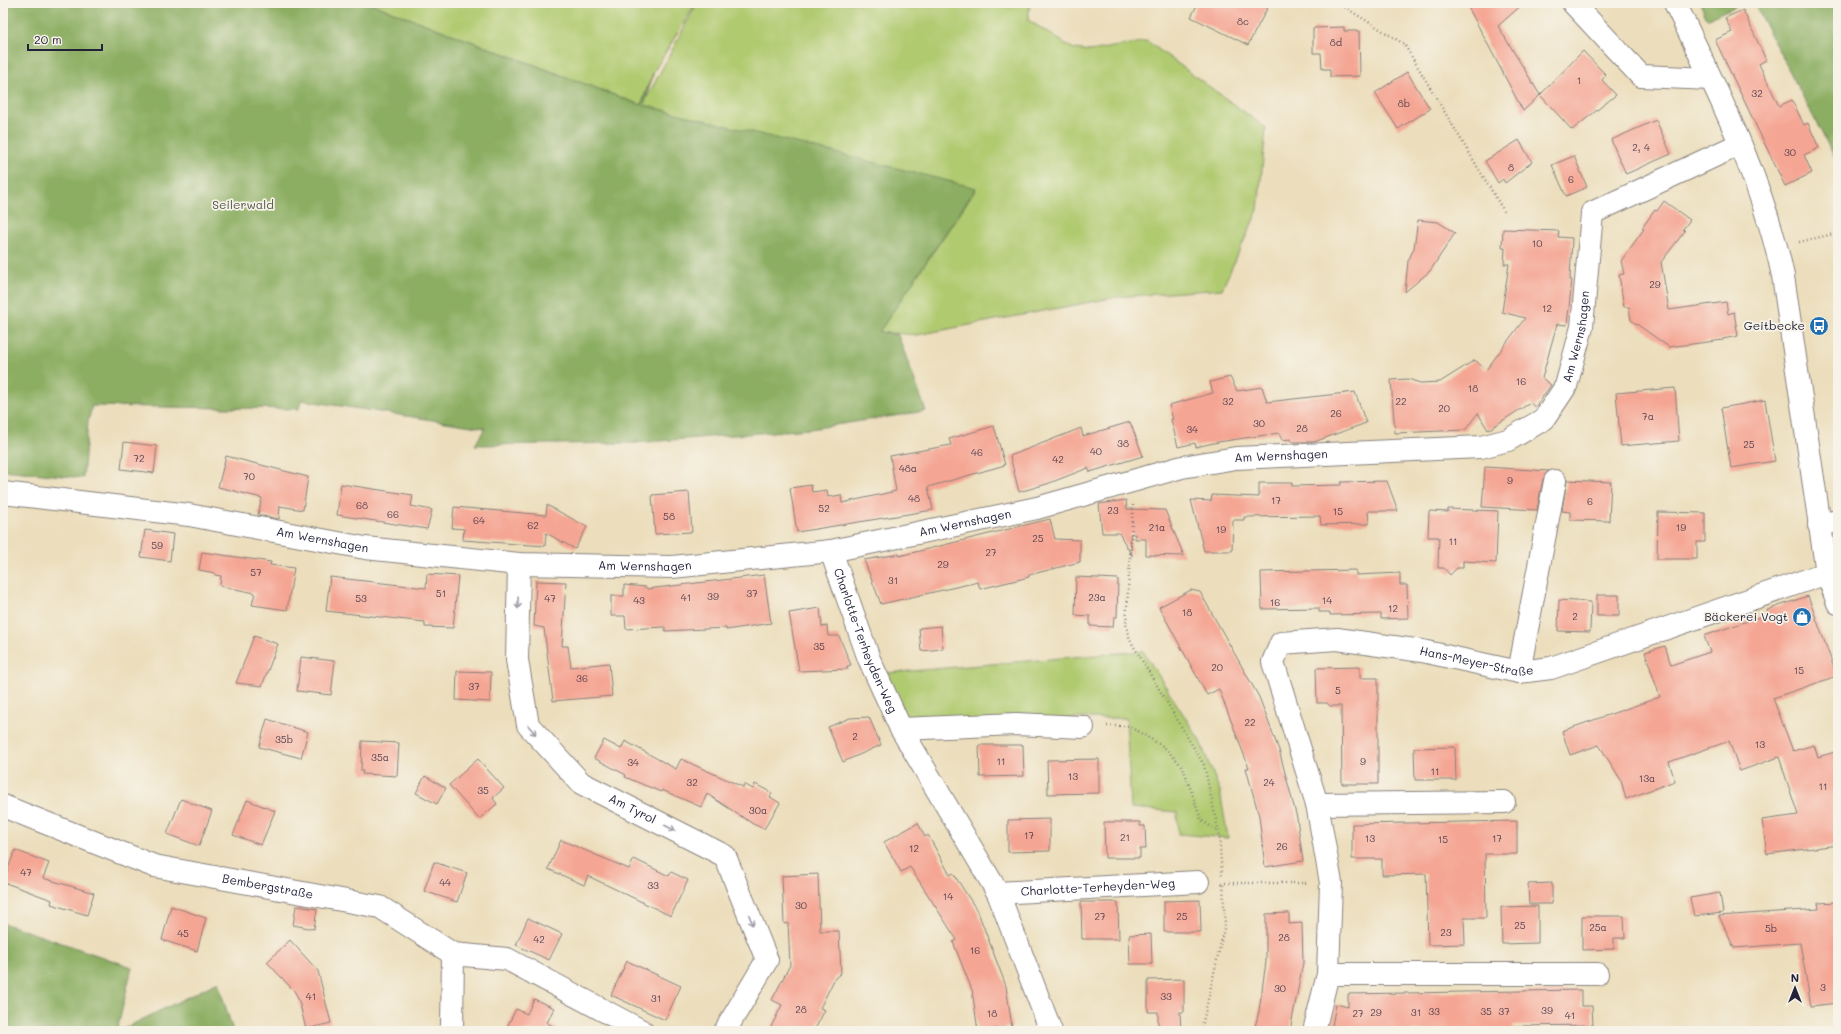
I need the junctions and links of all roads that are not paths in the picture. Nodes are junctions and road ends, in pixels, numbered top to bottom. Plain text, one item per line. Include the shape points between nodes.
1 (1573, 3) edge
2 (1676, 3) edge
3 (1711, 79) junction
4 (1740, 144) junction
5 (1555, 481) dead end
6 (3, 492) edge
7 (1828, 523) edge
8 (831, 551) junction
9 (519, 564) junction
10 (1827, 573) junction
11 (1838, 603) edge
12 (1519, 672) junction
13 (1083, 727) road end
14 (901, 729) junction
15 (1504, 802) dead end
16 (1318, 804) junction
17 (3, 806) edge
18 (1198, 882) dead end
19 (998, 893) junction
20 (452, 954) junction
21 (1328, 974) junction
22 (1597, 974) dead end
23 (450, 1031) edge
24 (642, 1031) edge
25 (725, 1031) edge
26 (1051, 1031) edge
27 (1314, 1031) edge

1 - 3 street via 1641,76
2 - 3 street
3 - 4 street
4 - 7 street via 1758,188 1784,276 1796,357
4 - 8 street, Am Wernshagen via 1592,213 1582,327 1566,386 1544,419 1508,440 1481,447 1236,458 1182,468 1037,508
5 - 12 street
6 - 9 street, Am Wernshagen via 189,515 365,548
7 - 10 street
8 - 9 street, Am Wernshagen via 672,567
8 - 14 street, Charlotte-Terheyden-Weg via 869,659
9 -> 25 street, Am Tyrol via 517,660 528,725 581,783 725,856 767,960
10 - 11 street
10 - 12 street, Hans-Meyer-Straße via 1551,668
12 - 16 street, Hans-Meyer-Straße via 1422,650 1337,639 1281,643 1273,662
13 - 14 street via 1016,724
14 - 19 street, Charlotte-Terheyden-Weg
15 - 16 street
16 - 21 street, Hans-Meyer-Straße via 1331,883
17 - 20 street, Bembergstraße via 154,866 380,907
18 - 19 street, Charlotte-Terheyden-Weg
19 - 26 street, Charlotte-Terheyden-Weg
20 - 23 street
20 - 24 street via 508,959
21 - 22 street
21 - 27 street, Hans-Meyer-Straße

